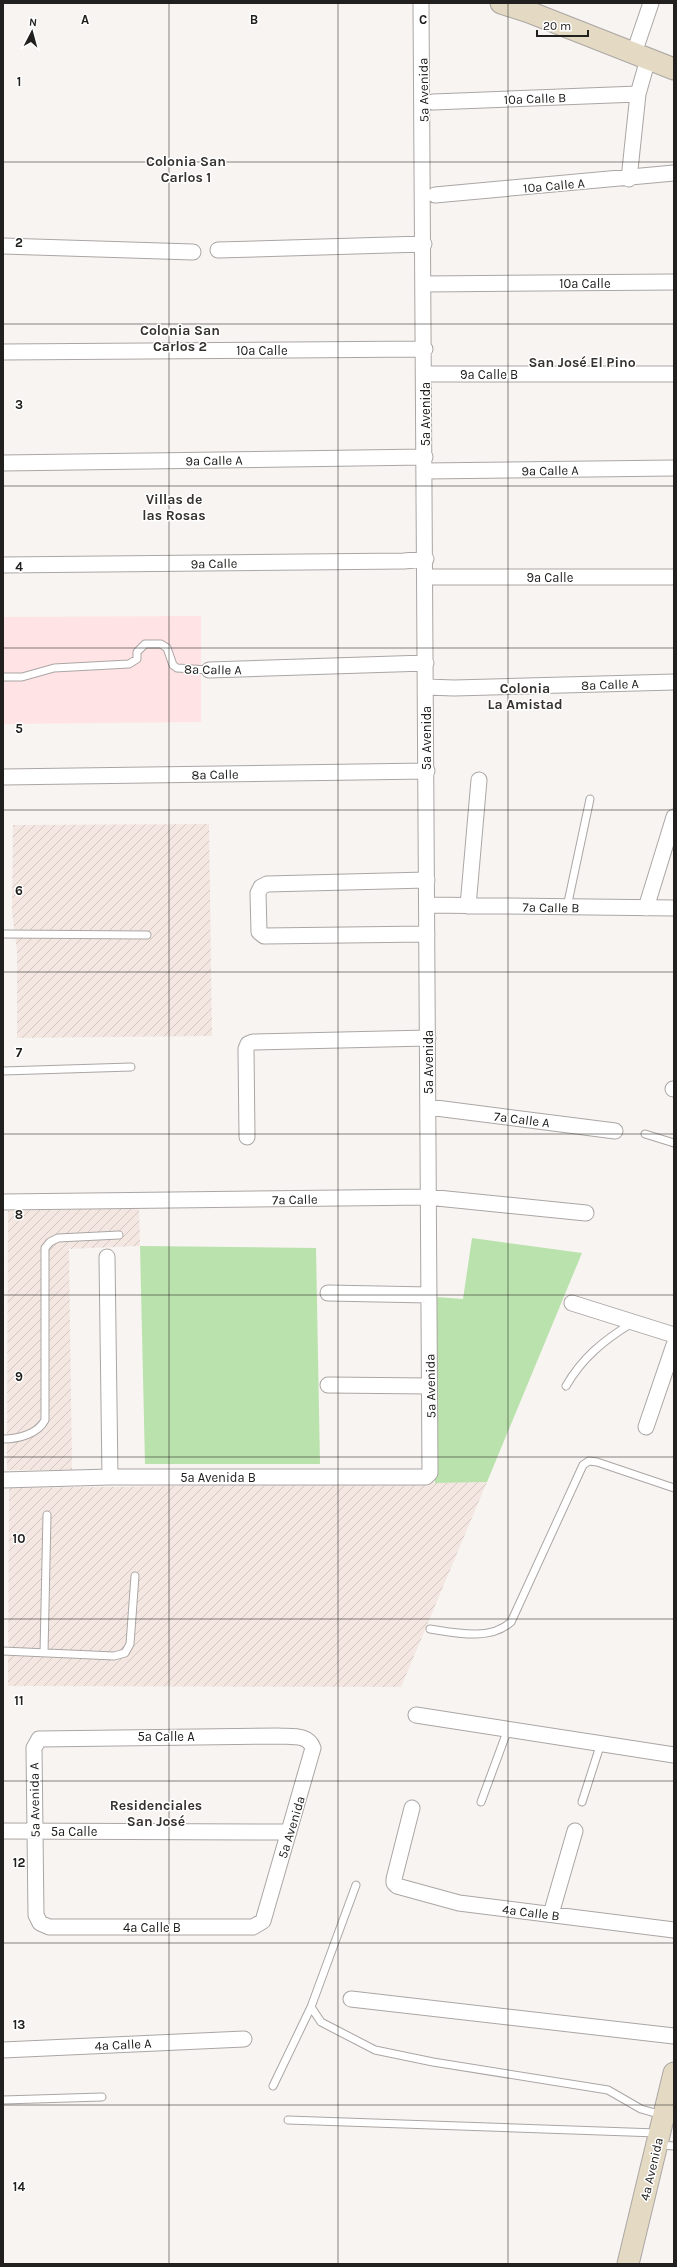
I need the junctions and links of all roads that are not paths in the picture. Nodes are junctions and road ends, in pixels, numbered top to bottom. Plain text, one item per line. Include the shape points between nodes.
1 (421, 3) edge
2 (501, 3) edge
3 (651, 3) edge
4 (530, 7) edge
5 (641, 56) junction
6 (674, 69) edge
7 (638, 94) junction
8 (433, 102) dead end
9 (674, 173) edge
10 (629, 179) junction
11 (434, 195) dead end
12 (424, 244) junction
13 (3, 246) edge
14 (218, 250) dead end
15 (193, 252) dead end
16 (674, 282) edge
17 (424, 284) junction
18 (425, 349) junction
19 (3, 352) edge
20 (425, 374) junction
21 (674, 374) edge
22 (3, 463) edge
23 (425, 464) junction
24 (674, 468) edge
25 (426, 559) junction
26 (3, 565) edge
27 (426, 577) junction
28 (674, 577) edge
29 (426, 663) junction
30 (209, 670) joint
31 (3, 677) edge
32 (674, 682) edge
33 (426, 687) junction
34 (427, 772) junction
35 (3, 777) edge
36 (479, 780) dead end
37 (590, 799) dead end
38 (674, 817) edge
39 (427, 880) junction
40 (427, 905) junction
41 (468, 906) junction
42 (567, 907) junction
43 (646, 908) junction
44 (674, 908) edge
45 (3, 934) edge
46 (427, 934) junction
47 (147, 935) dead end
48 (428, 1038) junction
49 (131, 1067) dead end
50 (3, 1071) edge
51 (428, 1107) junction
52 (615, 1131) dead end
53 (645, 1134) dead end
54 (247, 1137) dead end
55 (674, 1143) edge
56 (427, 1197) junction
57 (3, 1202) edge
58 (586, 1213) dead end
59 (119, 1235) dead end
60 (108, 1257) dead end
61 (328, 1293) dead end
62 (429, 1295) junction
63 (572, 1303) dead end
64 (634, 1322) junction
65 (674, 1335) edge
66 (674, 1345) edge
67 (328, 1385) dead end
68 (430, 1386) junction
69 (566, 1386) dead end
70 (646, 1427) dead end
71 (3, 1439) edge
72 (430, 1473) joint
73 (110, 1477) junction
74 (3, 1480) edge
75 (674, 1488) edge
76 (47, 1515) dead end
77 (135, 1576) dead end
78 (430, 1629) dead end
79 (3, 1651) edge
80 (44, 1653) junction
81 (416, 1714) dead end
82 (508, 1729) junction
83 (304, 1737) joint
84 (601, 1743) junction
85 (34, 1748) joint
86 (674, 1755) edge
87 (481, 1802) dead end
88 (582, 1802) dead end
89 (412, 1808) dead end
90 (3, 1831) edge
91 (34, 1831) junction
92 (575, 1831) dead end
93 (289, 1832) junction
94 (356, 1885) dead end
95 (551, 1914) junction
96 (263, 1921) joint
97 (40, 1923) joint
98 (674, 1930) edge
99 (351, 1999) dead end
100 (312, 2008) junction
101 (674, 2036) edge
102 (244, 2039) dead end
103 (3, 2050) edge
104 (674, 2074) edge
105 (273, 2086) dead end
106 (102, 2097) dead end
107 (3, 2100) edge
108 (288, 2120) dead end
109 (664, 2135) edge
110 (628, 2264) edge

1 - 12 street, 5a Avenida
2 - 4 street
3 - 5 street
4 - 5 street
5 - 6 street
5 - 7 street
7 - 8 street, 10a Calle B
7 - 10 street
9 - 10 street, 10a Calle A
10 - 11 street, 10a Calle A
12 - 14 street
12 - 17 street, 5a Avenida
13 - 15 street
16 - 17 street, 10a Calle
17 - 18 street, 5a Avenida
18 - 19 street, 10a Calle
18 - 20 street, 5a Avenida
20 - 21 street, 9a Calle B
20 - 23 street, 5a Avenida
22 - 23 street, 9a Calle A
23 - 24 street, 9a Calle A
23 - 25 street, 5a Avenida
25 - 26 street, 9a Calle
25 - 27 street, 5a Avenida
27 - 28 street, 9a Calle
27 - 29 street, 5a Avenida
29 - 30 street, 8a Calle A
29 - 33 street, 5a Avenida
30 - 31 lane, 8a Calle A via 177,668 173,665 167,648 161,644 145,644 137,652 137,659 129,664 54,668 22,677
32 - 33 street, 8a Calle A
33 - 34 street, 5a Avenida
34 - 35 street, 8a Calle
34 - 39 street, 5a Avenida
36 - 41 street
37 - 42 lane
38 - 43 street
39 - 40 street, 5a Avenida
39 - 46 street via 267,884 261,887 258,893 259,932 264,936
40 - 41 street, 7a Calle B
40 - 46 street, 5a Avenida
41 - 42 street, 7a Calle B
42 - 43 street, 7a Calle B
43 - 44 street, 7a Calle B
45 - 47 lane
46 - 48 street, 5a Avenida
48 - 51 street, 5a Avenida
48 - 54 street via 248,1044
49 - 50 lane
51 - 52 street, 7a Calle A
51 - 56 street, 5a Avenida
53 - 55 lane
56 - 57 street, 7a Calle
56 - 58 street, 7a Calle
56 - 62 street, 5a Avenida
59 - 71 lane via 58,1238 45,1248 45,1420 42,1428 34,1432
60 - 73 street
61 - 62 street
62 - 68 street, 5a Avenida
63 - 64 street
64 - 65 street
64 - 69 lane via 593,1350
66 - 70 street
67 - 68 street
68 - 72 street, 5a Avenida
72 - 73 street, 5a Avenida B via 426,1477
73 - 74 street, 5a Avenida B
75 - 78 lane via 589,1461 583,1465 511,1622 504,1628 484,1635
76 - 80 lane
77 - 80 lane via 130,1644 125,1653 114,1656
79 - 80 lane
81 - 82 street
82 - 84 street
82 - 87 lane
83 - 85 street, 5a Calle A via 48,1737 39,1738
83 - 93 street, 5a Avenida via 311,1742 312,1757
84 - 86 street
84 - 88 lane
85 - 91 street, 5a Avenida A
89 - 95 street, 4a Calle B via 394,1883 459,1903
90 - 91 street, 5a Calle
91 - 93 street, 5a Calle
91 - 97 street, 5a Avenida A via 36,1915
92 - 95 street
93 - 96 street, 5a Avenida
94 - 100 lane
95 - 98 street, 4a Calle B
96 - 97 street, 4a Calle B via 253,1927 49,1927
99 - 101 street
100 - 105 lane
100 - 109 lane via 321,2022 375,2050 608,2090 641,2109
102 - 103 street, 4a Calle A
104 - 109 street, 4a Avenida
106 - 107 lane
108 - 109 lane
109 - 110 street, 4a Avenida

